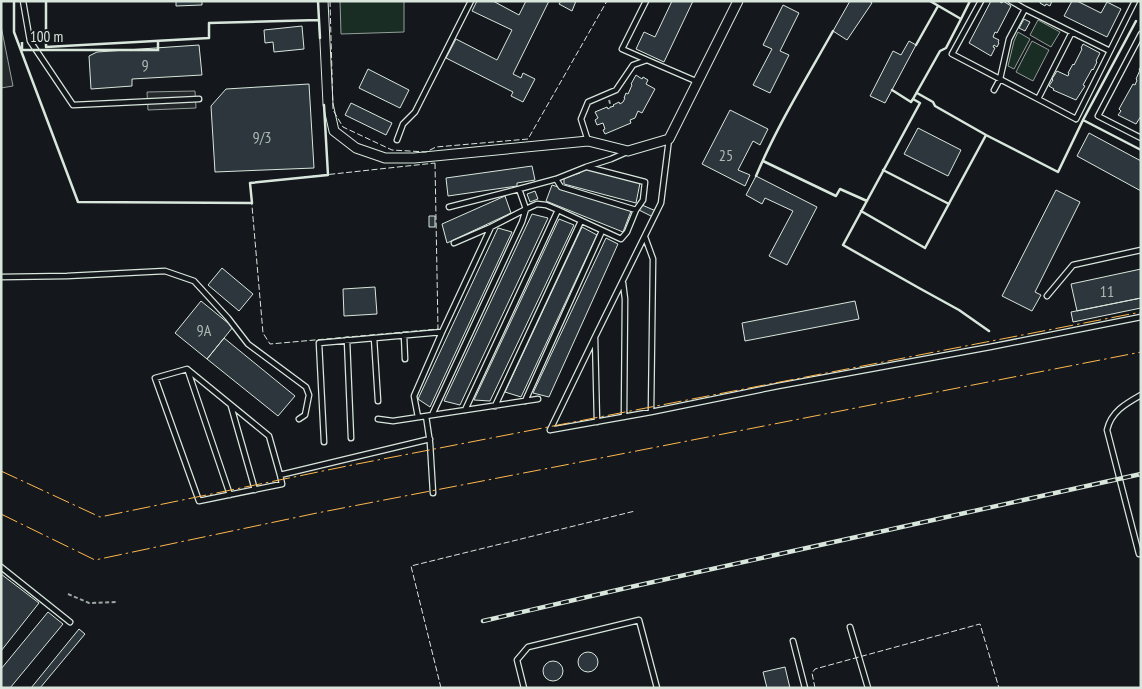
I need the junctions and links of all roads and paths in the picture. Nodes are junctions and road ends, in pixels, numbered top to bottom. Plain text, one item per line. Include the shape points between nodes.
1 (23, 1) edge
2 (323, 1) edge
3 (470, 1) edge
4 (646, 1) edge
5 (738, 1) edge
6 (980, 1) edge
7 (1011, 1) edge
8 (1135, 1) edge
9 (1025, 9) junction
10 (1072, 32) junction
11 (1141, 34) edge
12 (1110, 51) junction
13 (647, 60) junction
14 (1000, 79) junction
15 (698, 82) junction
16 (994, 90) dead end
17 (199, 99) dead end
18 (1038, 99) junction
19 (1141, 138) edge
20 (670, 139) junction
21 (397, 140) dead end
22 (588, 141) junction
23 (628, 151) junction
24 (586, 166) junction
25 (556, 179) junction
26 (519, 188) junction
27 (449, 207) dead end
28 (526, 209) junction
29 (558, 210) junction
30 (636, 210) junction
31 (580, 221) junction
32 (491, 227) junction
33 (602, 231) junction
34 (645, 237) junction
35 (454, 243) dead end
36 (1141, 250) edge
37 (1, 277) edge
38 (622, 282) junction
39 (1047, 296) dead end
40 (1141, 317) edge
41 (442, 332) junction
42 (404, 335) junction
43 (594, 337) junction
44 (374, 338) junction
45 (347, 340) junction
46 (406, 360) dead end
47 (187, 369) junction
48 (1141, 395) edge
49 (538, 399) dead end
50 (378, 401) dead end
51 (525, 401) junction
52 (230, 404) junction
53 (495, 406) junction
54 (465, 410) junction
55 (651, 412) junction
56 (432, 415) junction
57 (426, 416) junction
58 (418, 417) junction
59 (624, 417) junction
60 (378, 418) dead end
61 (299, 419) dead end
62 (597, 422) junction
63 (351, 438) dead end
64 (430, 439) junction
65 (324, 442) dead end
66 (280, 475) junction
67 (255, 490) junction
68 (433, 493) dead end
69 (230, 495) junction
70 (1139, 554) dead end
71 (1, 567) edge
72 (68, 594) dead end
73 (118, 602) dead end
74 (70, 622) dead end
75 (850, 627) dead end
76 (793, 640) dead end
77 (524, 688) edge
78 (656, 688) edge
79 (805, 688) edge
80 (868, 688) edge

1 - 17 lane via 30,41 73,105
2 - 22 street via 328,104 334,131 356,148 385,158 414,158
3 - 21 lane via 415,112 403,124
4 - 13 lane via 622,49
5 - 15 street
6 - 14 lane via 952,54
7 - 9 lane
8 - 12 lane
9 - 10 lane
9 - 14 lane via 1009,39
10 - 12 lane
10 - 18 lane
11 - 19 lane via 1098,116
12 - 18 lane via 1076,119
13 - 15 lane
13 - 22 lane via 633,65 616,90 588,102 581,118
14 - 16 lane
14 - 18 lane
15 - 20 street
20 - 23 street
20 - 34 lane via 661,203
22 - 23 street
23 - 24 lane
24 - 25 lane
24 - 30 lane via 645,182 643,200
25 - 26 lane
25 - 30 lane via 562,187
26 - 27 lane
26 - 28 lane
28 - 29 lane via 537,204
28 - 32 lane
28 - 56 lane
29 - 31 lane
29 - 54 lane
30 - 33 lane via 621,239
31 - 33 lane
31 - 53 lane
32 - 35 lane
32 - 41 lane
33 - 51 lane
34 - 38 lane
34 - 55 lane via 652,259
36 - 39 lane via 1073,265
37 - 61 lane via 165,271 194,281 248,344 306,387 309,395 305,415
38 - 43 lane
38 - 59 lane via 625,299
40 - 55 lane
41 - 42 lane
41 - 58 lane via 414,396
42 - 44 lane
42 - 46 lane
43 - 62 lane
43 - 62 lane via 550,430
44 - 45 lane
44 - 50 lane
45 - 63 lane
45 - 65 lane via 319,343
47 - 52 lane
47 - 69 lane
47 - 69 lane via 155,378 199,501
48 - 70 lane via 1121,407 1107,430
49 - 51 lane
51 - 53 lane
52 - 66 lane via 269,436
52 - 67 lane
53 - 54 lane
54 - 56 lane
55 - 59 lane
56 - 57 lane
57 - 58 lane
57 - 64 lane
58 - 60 lane via 393,421
59 - 62 lane
64 - 66 lane
64 - 68 lane
66 - 67 lane via 282,484
67 - 69 lane
71 - 74 lane
72 - 73 path via 89,603
75 - 80 lane
76 - 79 lane
77 - 78 lane via 517,660 528,646 639,620

